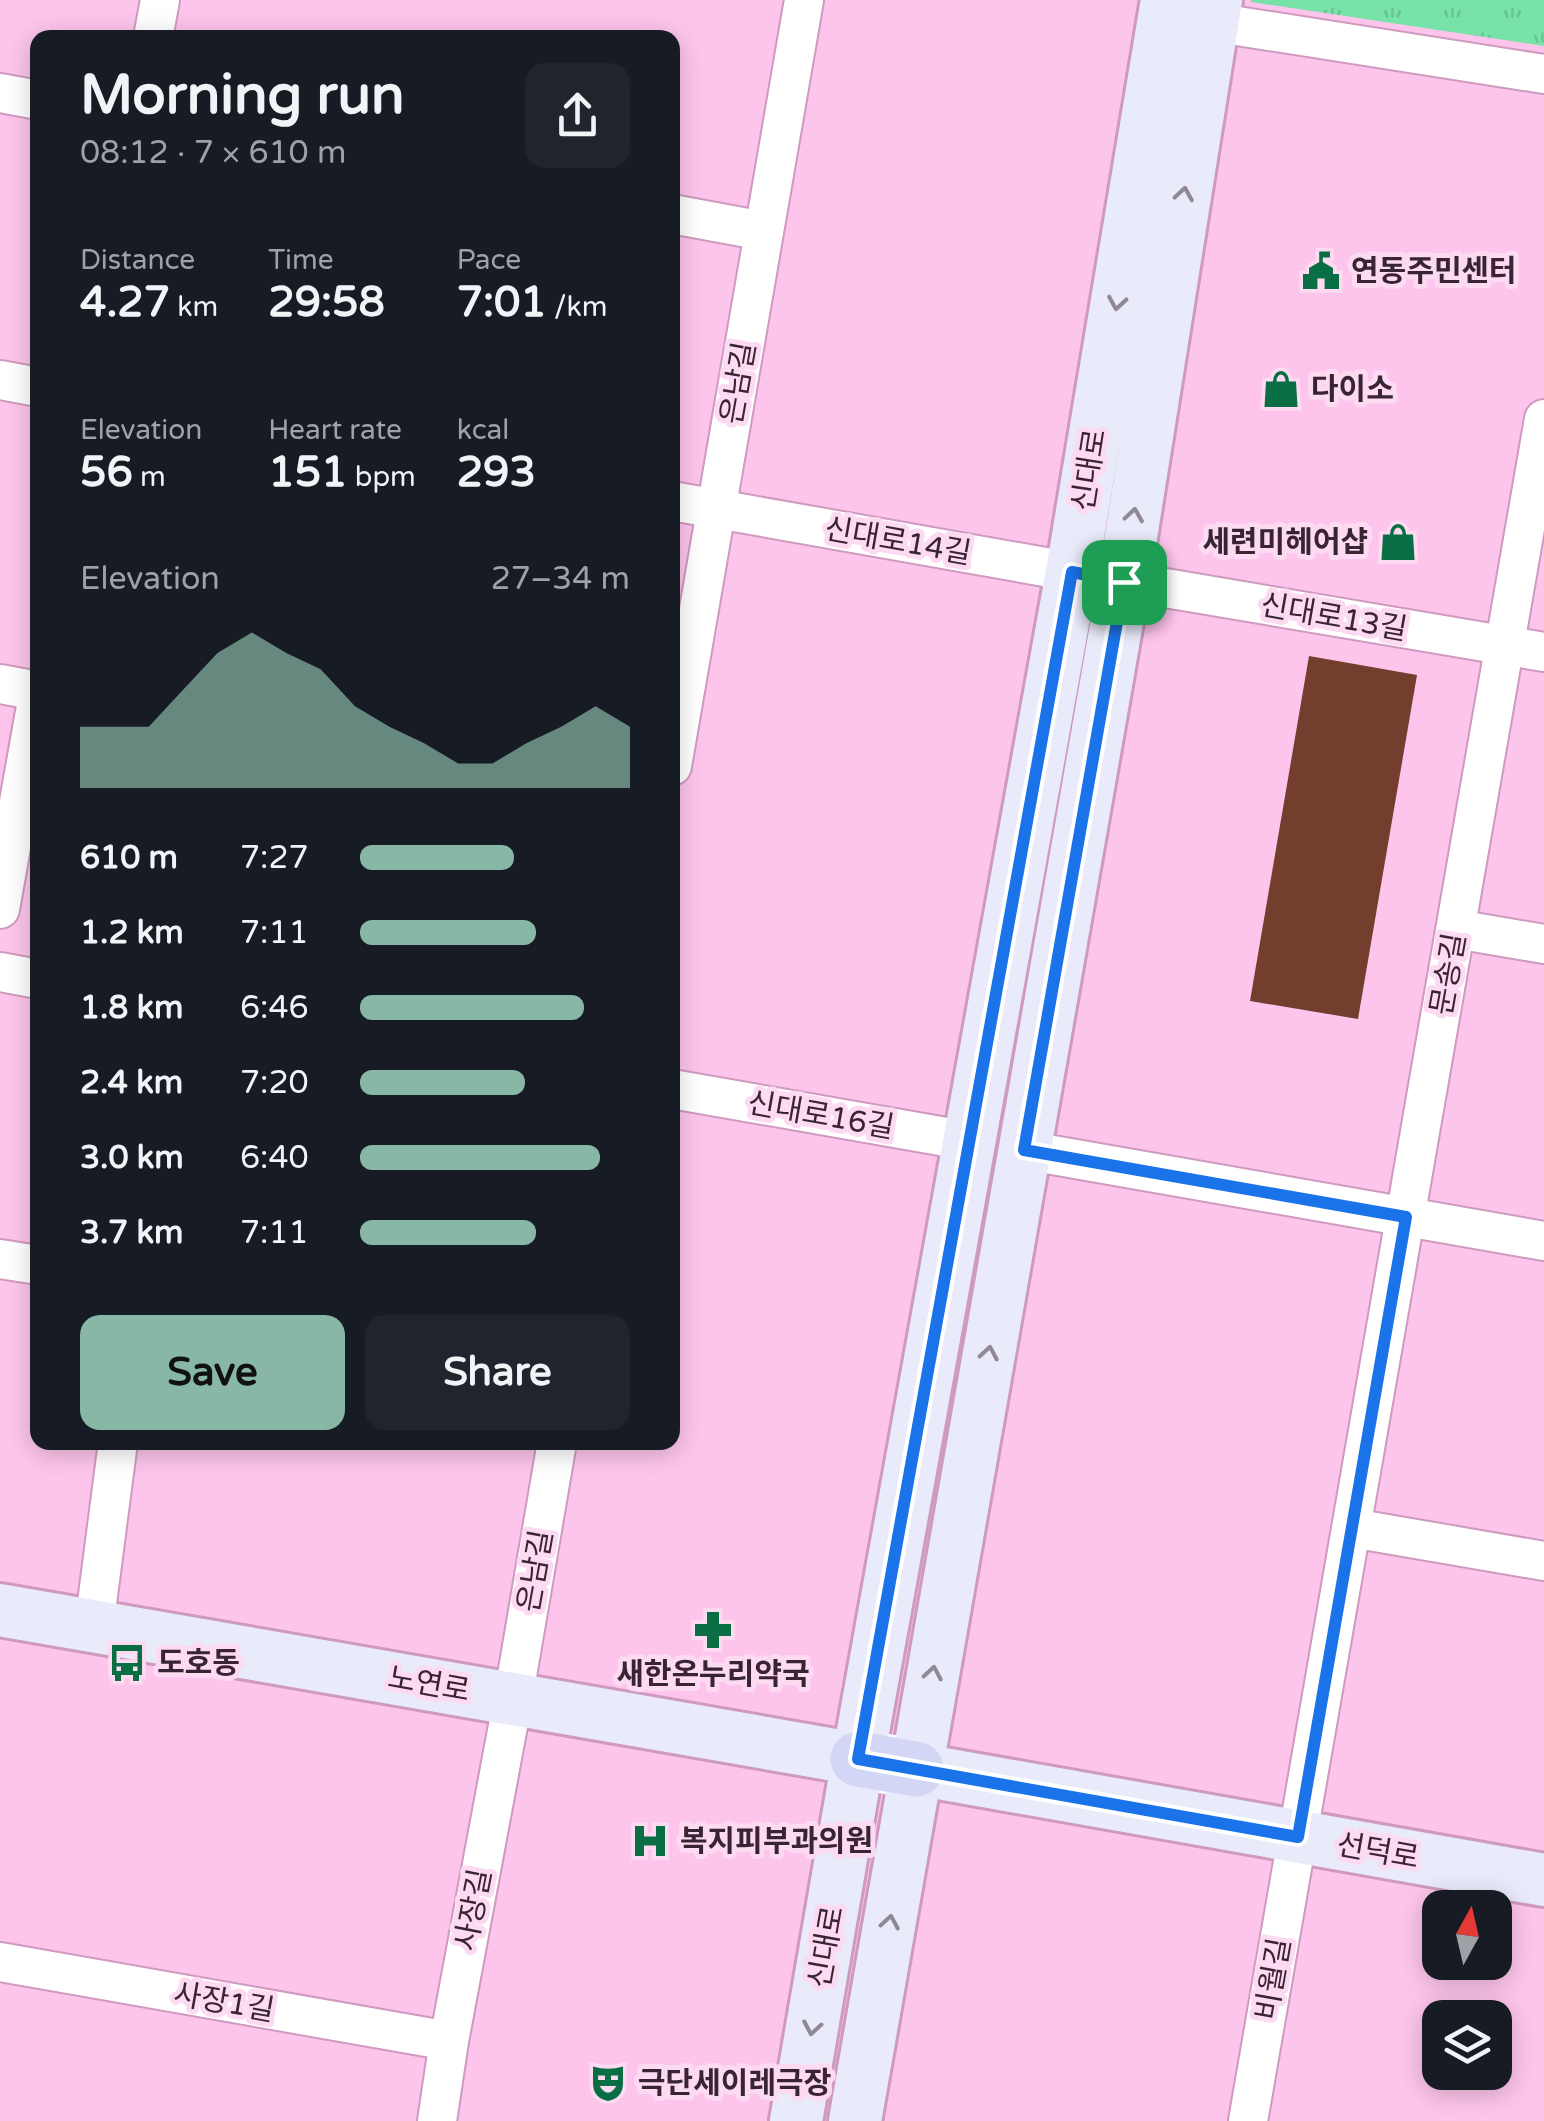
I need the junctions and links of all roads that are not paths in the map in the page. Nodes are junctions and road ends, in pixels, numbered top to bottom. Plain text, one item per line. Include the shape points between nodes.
1 (160, 0) edge
2 (804, 0) edge
3 (1198, 7) edge
4 (155, 30) edge
5 (1544, 74) edge
6 (0, 93) edge
7 (30, 99) edge
8 (680, 215) edge
9 (764, 231) junction
10 (0, 380) edge
11 (30, 386) edge
12 (1544, 420) edge
13 (680, 501) edge
14 (717, 508) junction
15 (1072, 572) junction
16 (1124, 582) junction
17 (1505, 646) junction
18 (1544, 652) edge
19 (0, 684) edge
20 (30, 691) edge
21 (680, 720) edge
22 (30, 738) edge
23 (0, 909) edge
24 (1456, 929) junction
25 (1544, 944) edge
26 (0, 972) edge
27 (30, 978) edge
28 (680, 1090) edge
29 (969, 1140) junction
30 (1024, 1150) junction
31 (1406, 1217) junction
32 (1544, 1241) edge
33 (0, 1259) edge
34 (30, 1264) edge
35 (117, 1450) edge
36 (556, 1450) edge
37 (1352, 1528) junction
38 (1544, 1561) edge
39 (0, 1610) edge
40 (94, 1626) junction
41 (513, 1699) junction
42 (858, 1759) junction
43 (916, 1769) junction
44 (1298, 1837) junction
45 (1544, 1880) edge
46 (0, 1962) edge
47 (449, 2041) junction
48 (437, 2121) edge
49 (796, 2121) edge
50 (855, 2121) edge
51 (1248, 2121) edge

1 - 4 street
2 - 9 street, 은남길
3 - 5 street
3 -> 15 main road, 신대로
16 -> 3 main road, 신대로
6 - 7 street
8 - 9 street
9 - 14 street, 은남길
10 - 11 street
12 - 17 street, 문송길
13 - 14 street, 신대로14길
14 - 15 street, 신대로14길
14 - 21 street, 은남길
15 - 16 street, 신대로14길
15 - 29 main road, 신대로
16 - 17 street, 신대로13길
16 - 30 main road, 신대로
17 - 18 street, 신대로13길
17 - 24 street, 문송길
19 - 20 street
22 - 23 street
24 - 25 street
24 - 31 street, 문송길
26 - 27 street
28 - 29 street, 신대로16길
29 - 42 main road, 신대로
30 - 31 street
43 -> 30 main road, 신대로
31 - 32 street
31 - 37 street, 문송길
33 - 34 street
35 - 40 street
36 - 41 street, 은남길
37 - 38 street
37 - 44 street, 문송길
39 - 40 main road, 노연로
40 - 41 main road, 노연로
41 - 42 main road, 노연로
41 - 47 street, 사장길
42 - 43 main road, 선덕로
42 -> 49 main road, 신대로
43 - 44 main road, 선덕로
50 -> 43 main road, 신대로
44 - 45 main road, 선덕로
44 - 51 street, 비월길
46 - 47 street, 사장1길
47 - 48 street, 사장길

